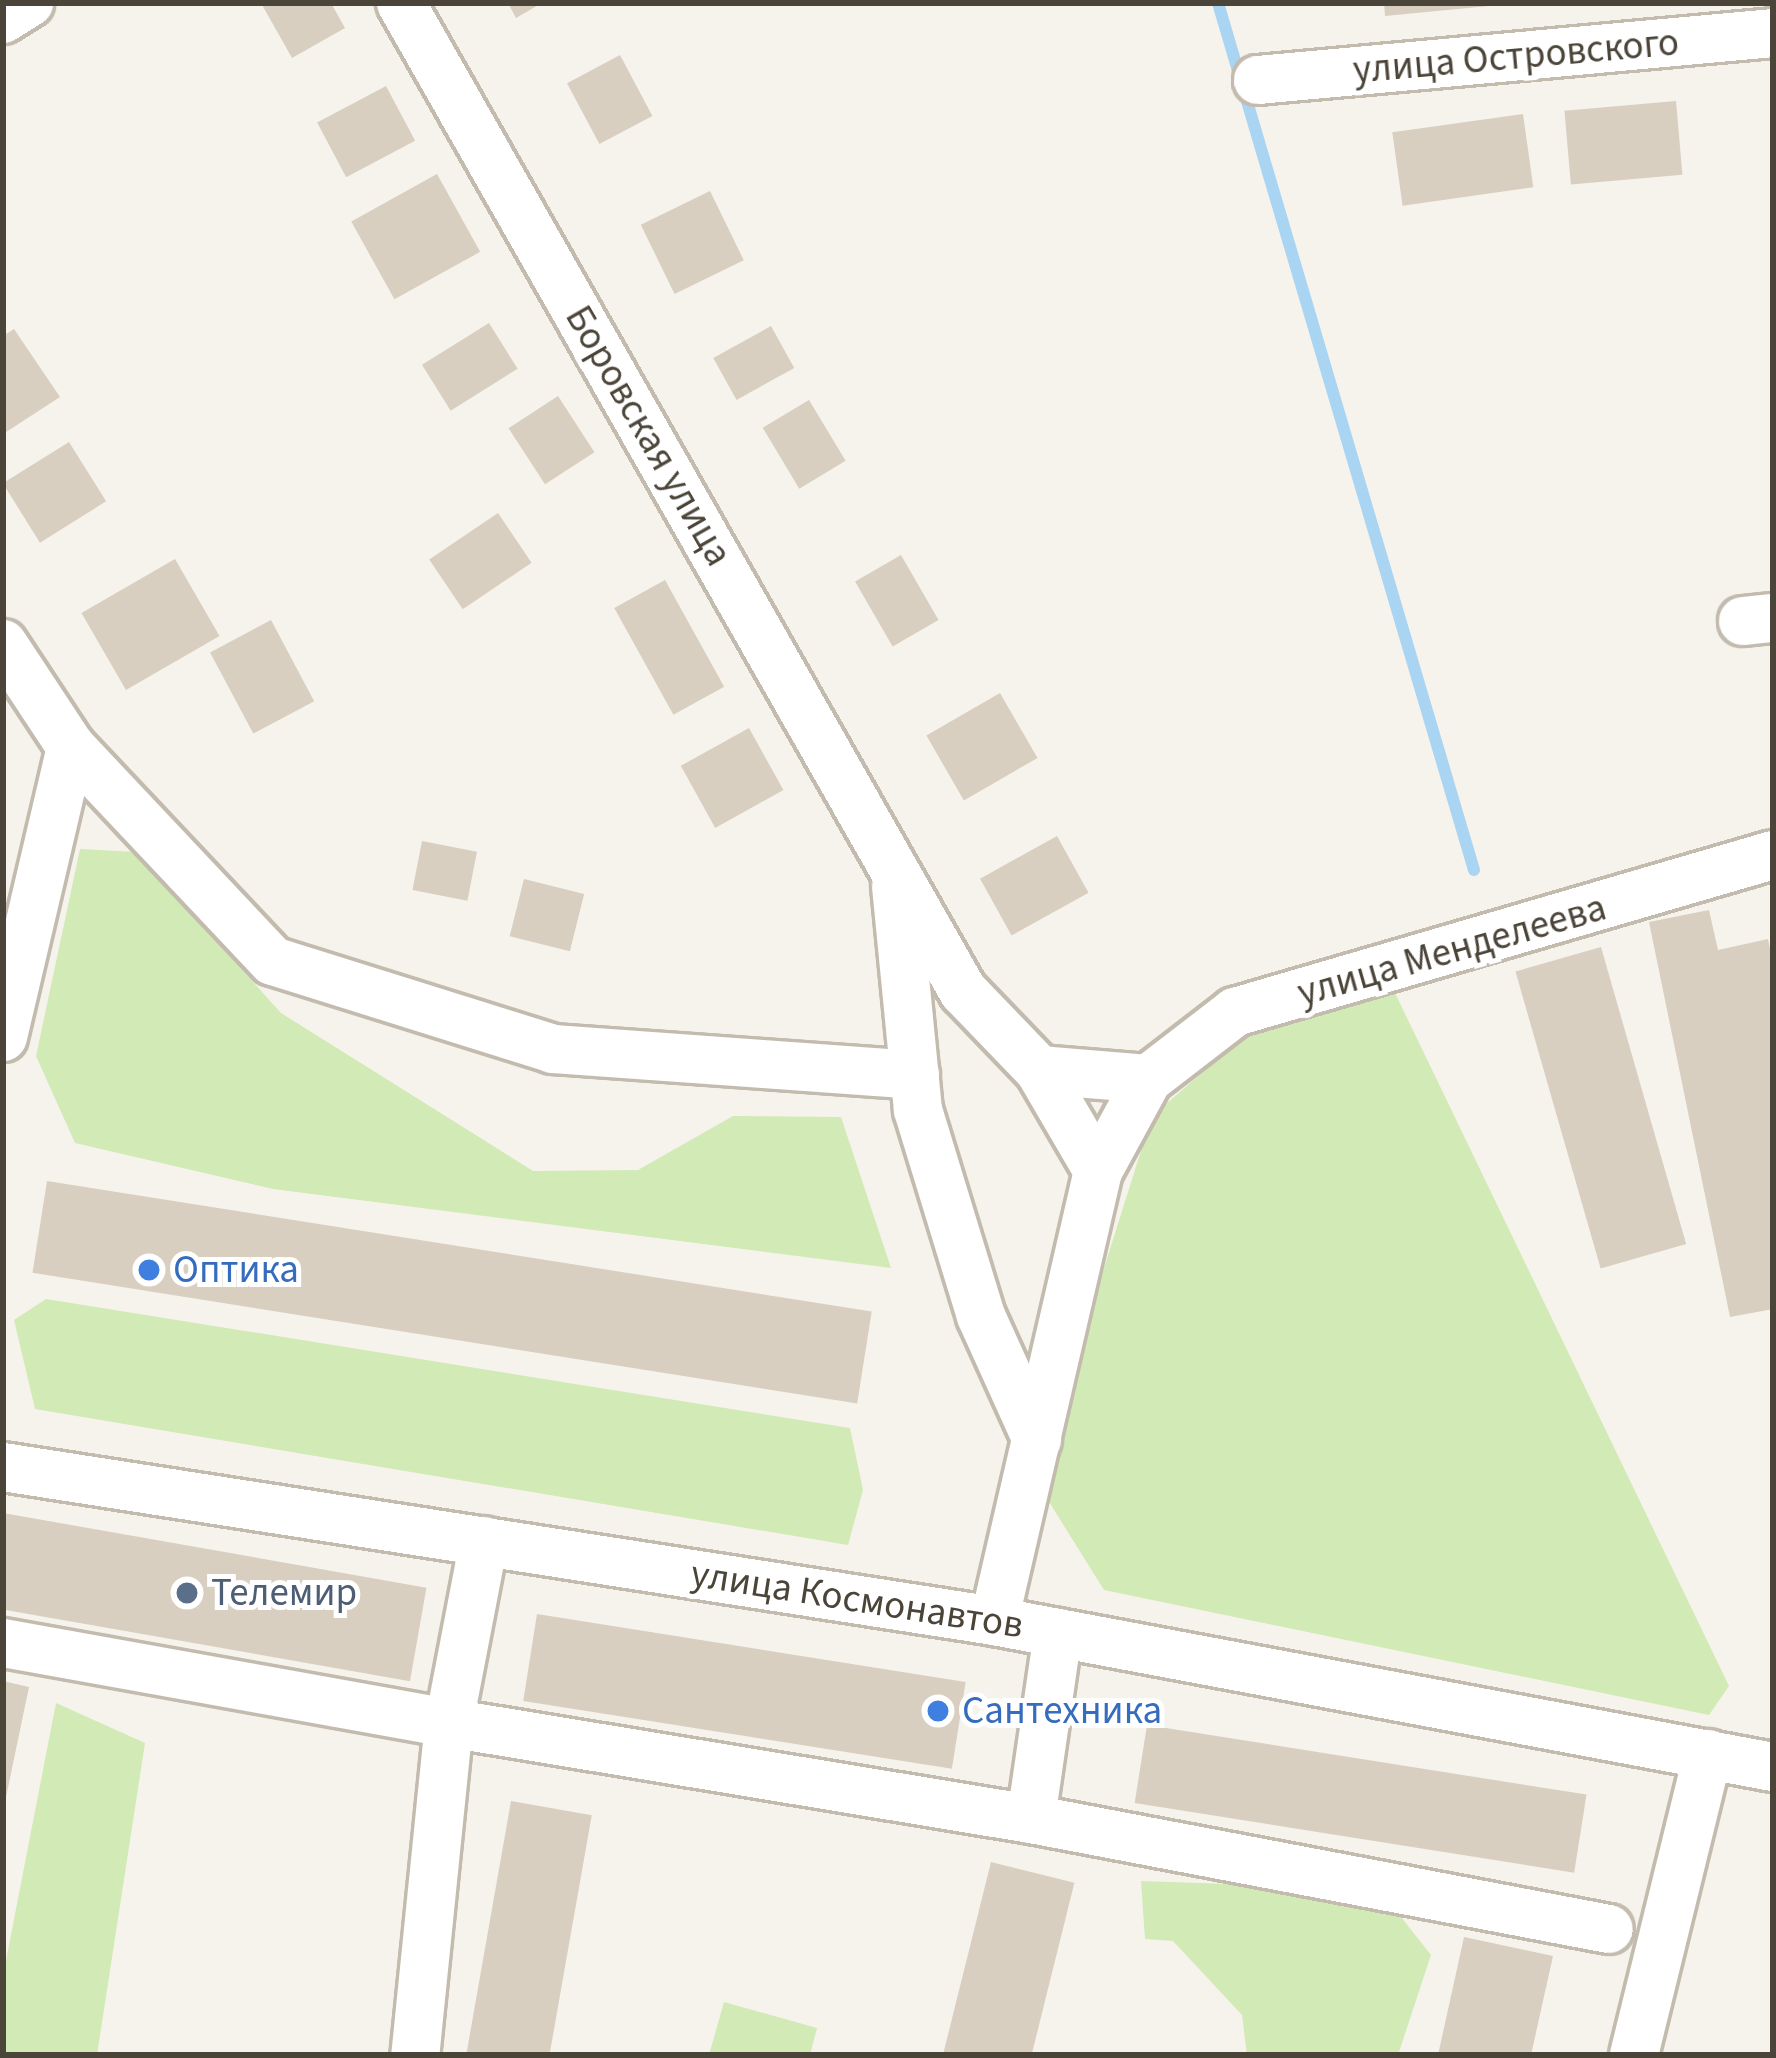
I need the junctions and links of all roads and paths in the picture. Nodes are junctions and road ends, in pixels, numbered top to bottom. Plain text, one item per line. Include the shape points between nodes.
1 (29, 3) edge
2 (401, 3) edge
3 (3, 19) edge
4 (1773, 33) edge
5 (1258, 80) dead end
6 (3, 644) edge
7 (71, 747) junction
8 (1773, 855) edge
9 (894, 870) junction
10 (3, 1037) edge
11 (1039, 1070) junction
12 (915, 1075) junction
13 (1148, 1079) junction
14 (1098, 1171) junction
15 (1037, 1441) junction
16 (3, 1467) edge
17 (484, 1541) junction
18 (994, 1621) junction
19 (1058, 1633) junction
20 (3, 1643) edge
21 (449, 1724) junction
22 (1708, 1754) junction
23 (1773, 1767) edge
24 (1031, 1819) junction
25 (1609, 1929) dead end
26 (415, 2055) edge
27 (1634, 2055) edge

1 - 3 street
2 - 9 street, Боровская улица
4 - 5 street, улица Островского
6 - 7 street
7 - 10 street
7 - 12 street via 273,961 553,1048
8 - 13 street, улица Менделеева via 1234,1012
9 - 11 street, Боровская улица via 963,991
9 - 12 street, Боровская улица
11 - 13 street
11 - 14 street, Боровская улица
12 - 15 street, Боровская улица via 981,1316
13 - 14 street, улица Менделеева
14 - 15 street
15 - 18 street
16 - 17 street, улица Космонавтов
17 - 18 street, улица Космонавтов
17 - 21 street
18 - 19 street, улица Космонавтов
19 - 22 street, улица Космонавтов
19 - 24 street
20 - 21 street
21 - 24 street
21 - 26 street
22 - 23 street, улица Космонавтов
22 - 27 street
24 - 25 street

